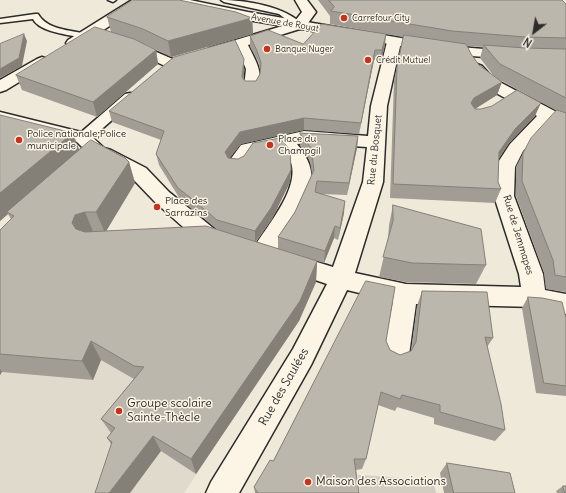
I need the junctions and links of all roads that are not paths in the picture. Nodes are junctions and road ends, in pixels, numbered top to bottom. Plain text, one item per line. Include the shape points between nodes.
1 (141, 0) edge
2 (171, 0) edge
3 (224, 0) edge
4 (301, 0) edge
5 (0, 21) edge
6 (299, 25) junction
7 (87, 34) junction
8 (105, 37) edge
9 (120, 42) edge
10 (394, 42) junction
11 (241, 44) junction
12 (469, 52) junction
13 (198, 55) edge
14 (566, 57) edge
15 (184, 59) edge
16 (170, 63) junction
17 (158, 73) edge
18 (0, 87) edge
19 (251, 87) edge
20 (141, 88) edge
21 (512, 96) junction
22 (495, 106) edge
23 (548, 116) junction
24 (0, 117) edge
25 (566, 124) edge
26 (286, 141) junction
27 (376, 142) junction
28 (90, 144) junction
29 (236, 164) edge
30 (69, 174) edge
31 (210, 238) junction
32 (179, 240) edge
33 (262, 254) junction
34 (342, 278) junction
35 (406, 294) junction
36 (535, 297) junction
37 (566, 304) edge
38 (396, 355) edge
39 (222, 493) edge

1 - 7 street
2 - 6 street, Avenue de Royat
3 - 6 lane via 281,12
4 - 6 street via 309,12
5 - 7 lane via 35,16 38,22 46,27
6 - 10 street, Avenue de Royat
6 - 11 street
7 - 8 street
7 - 18 street
9 - 16 street via 142,49
10 - 12 street, Avenue de Royat
10 - 27 street, Rue du Bosquet via 379,106
11 - 13 street
11 - 19 street via 253,69
12 - 14 street, Avenue de Royat
12 - 21 street via 473,63 488,82
15 - 16 street
16 - 17 street
20 - 28 street
21 - 22 street
21 - 23 street
23 - 25 street
23 - 36 street, Rue de Jemmapes via 516,148 505,167 504,196 531,274
24 - 28 street
26 - 27 street via 304,137
26 - 29 street via 247,149
26 - 33 street via 300,161 302,182 282,224
27 - 34 street, Rue du Bosquet via 374,182
28 - 30 street
28 - 31 street via 140,173 162,197
31 - 32 street
31 - 33 street
33 - 34 street
34 - 35 street
34 - 39 street, Rue des Saulées via 302,357
35 - 36 street
35 - 38 street
36 - 37 street

